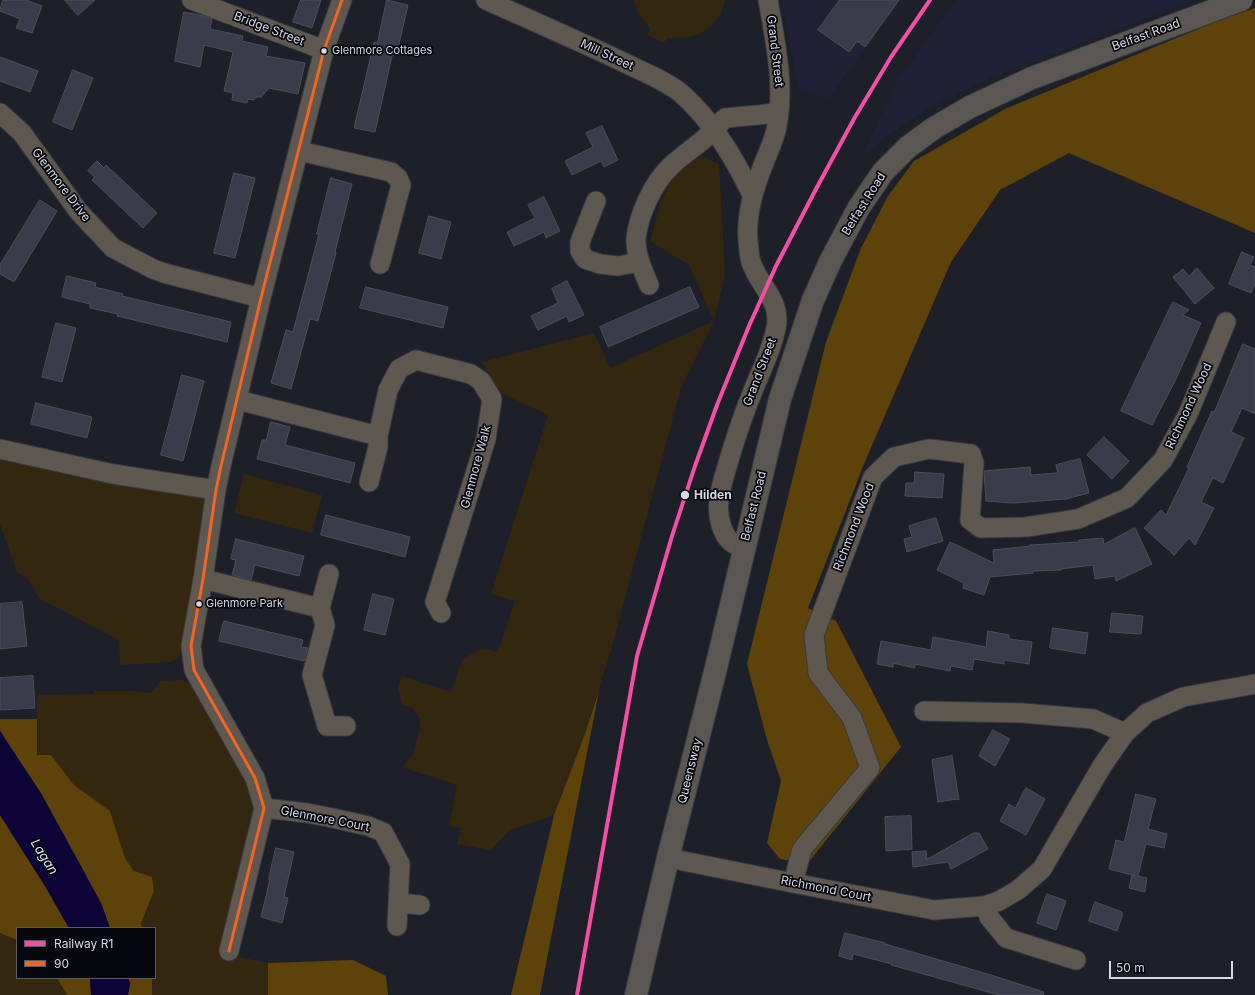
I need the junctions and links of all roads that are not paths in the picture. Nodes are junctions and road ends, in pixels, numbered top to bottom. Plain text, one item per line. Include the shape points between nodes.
1 (192, 0) edge
2 (342, 0) edge
3 (486, 0) edge
4 (768, 0) edge
5 (1241, 0) edge
6 (324, 50) junction
7 (779, 111) junction
8 (0, 113) edge
9 (714, 130) junction
10 (299, 151) junction
11 (752, 195) junction
12 (596, 201) dead end
13 (640, 262) junction
14 (380, 264) dead end
15 (649, 284) dead end
16 (262, 298) junction
17 (1226, 322) dead end
18 (238, 400) junction
19 (378, 436) junction
20 (0, 449) edge
21 (369, 482) dead end
22 (216, 490) junction
23 (744, 547) junction
24 (329, 574) dead end
25 (203, 579) junction
26 (320, 608) junction
27 (441, 613) dead end
28 (1255, 684) edge
29 (924, 712) dead end
30 (346, 726) dead end
31 (1125, 733) junction
32 (264, 808) junction
33 (668, 858) junction
34 (793, 883) junction
35 (399, 903) junction
36 (420, 905) dead end
37 (985, 906) junction
38 (397, 926) dead end
39 (229, 951) dead end
40 (1076, 960) dead end
41 (636, 995) edge

1 - 6 street, Bridge Street
2 - 6 street
3 - 9 street, Mill Street via 660,80 682,94
4 - 7 street, Grand Street via 780,79
5 - 23 highway, Belfast Road via 1032,78 970,107 908,147 884,172 858,209 813,300 780,399
6 - 10 street
7 - 9 street via 724,118
7 - 11 street, Grand Street via 771,146
8 - 16 street, Glenmore Drive via 22,133 79,212 113,248 164,273
9 - 11 street, Mill Street via 734,160
9 - 13 street via 656,182 636,238
10 - 14 street via 392,172 398,178 401,185
10 - 16 street
11 - 23 street, Grand Street via 748,225 751,262 775,305 777,318 772,342 730,454 719,500 723,531 735,545
12 - 13 street via 580,242 580,251 585,259 618,266
13 - 15 street
16 - 18 street
17 - 34 street, Richmond Wood via 1188,414 1163,460 1127,498 1078,519 1026,527 981,528 970,520 974,463 971,454 929,449 894,456 873,477 814,634 818,673 852,718 870,768 802,849
18 - 19 street
18 - 22 street
19 - 21 street via 378,447
19 - 27 street, Glenmore Walk via 388,390 399,369 416,360 471,374 481,381 492,399 486,439 435,602
20 - 22 street via 113,474
22 - 25 street
23 - 33 highway, Queensway
24 - 26 street
25 - 26 street
25 - 32 street via 191,646 194,670 255,778
26 - 30 street via 325,625 312,675 328,726
28 - 31 street, Richmond Court via 1183,697 1147,713
29 - 31 street via 1023,713 1093,719
31 - 37 street, Richmond Court via 1102,766 1042,868 1018,890
32 - 35 street, Glenmore Court via 333,818 383,832 400,864
32 - 39 street
33 - 34 street, Richmond Court
33 - 41 highway, Queensway
34 - 37 street, Richmond Court via 934,910
35 - 36 street
35 - 38 street, Glenmore Court
37 - 40 street via 989,917 1006,938

